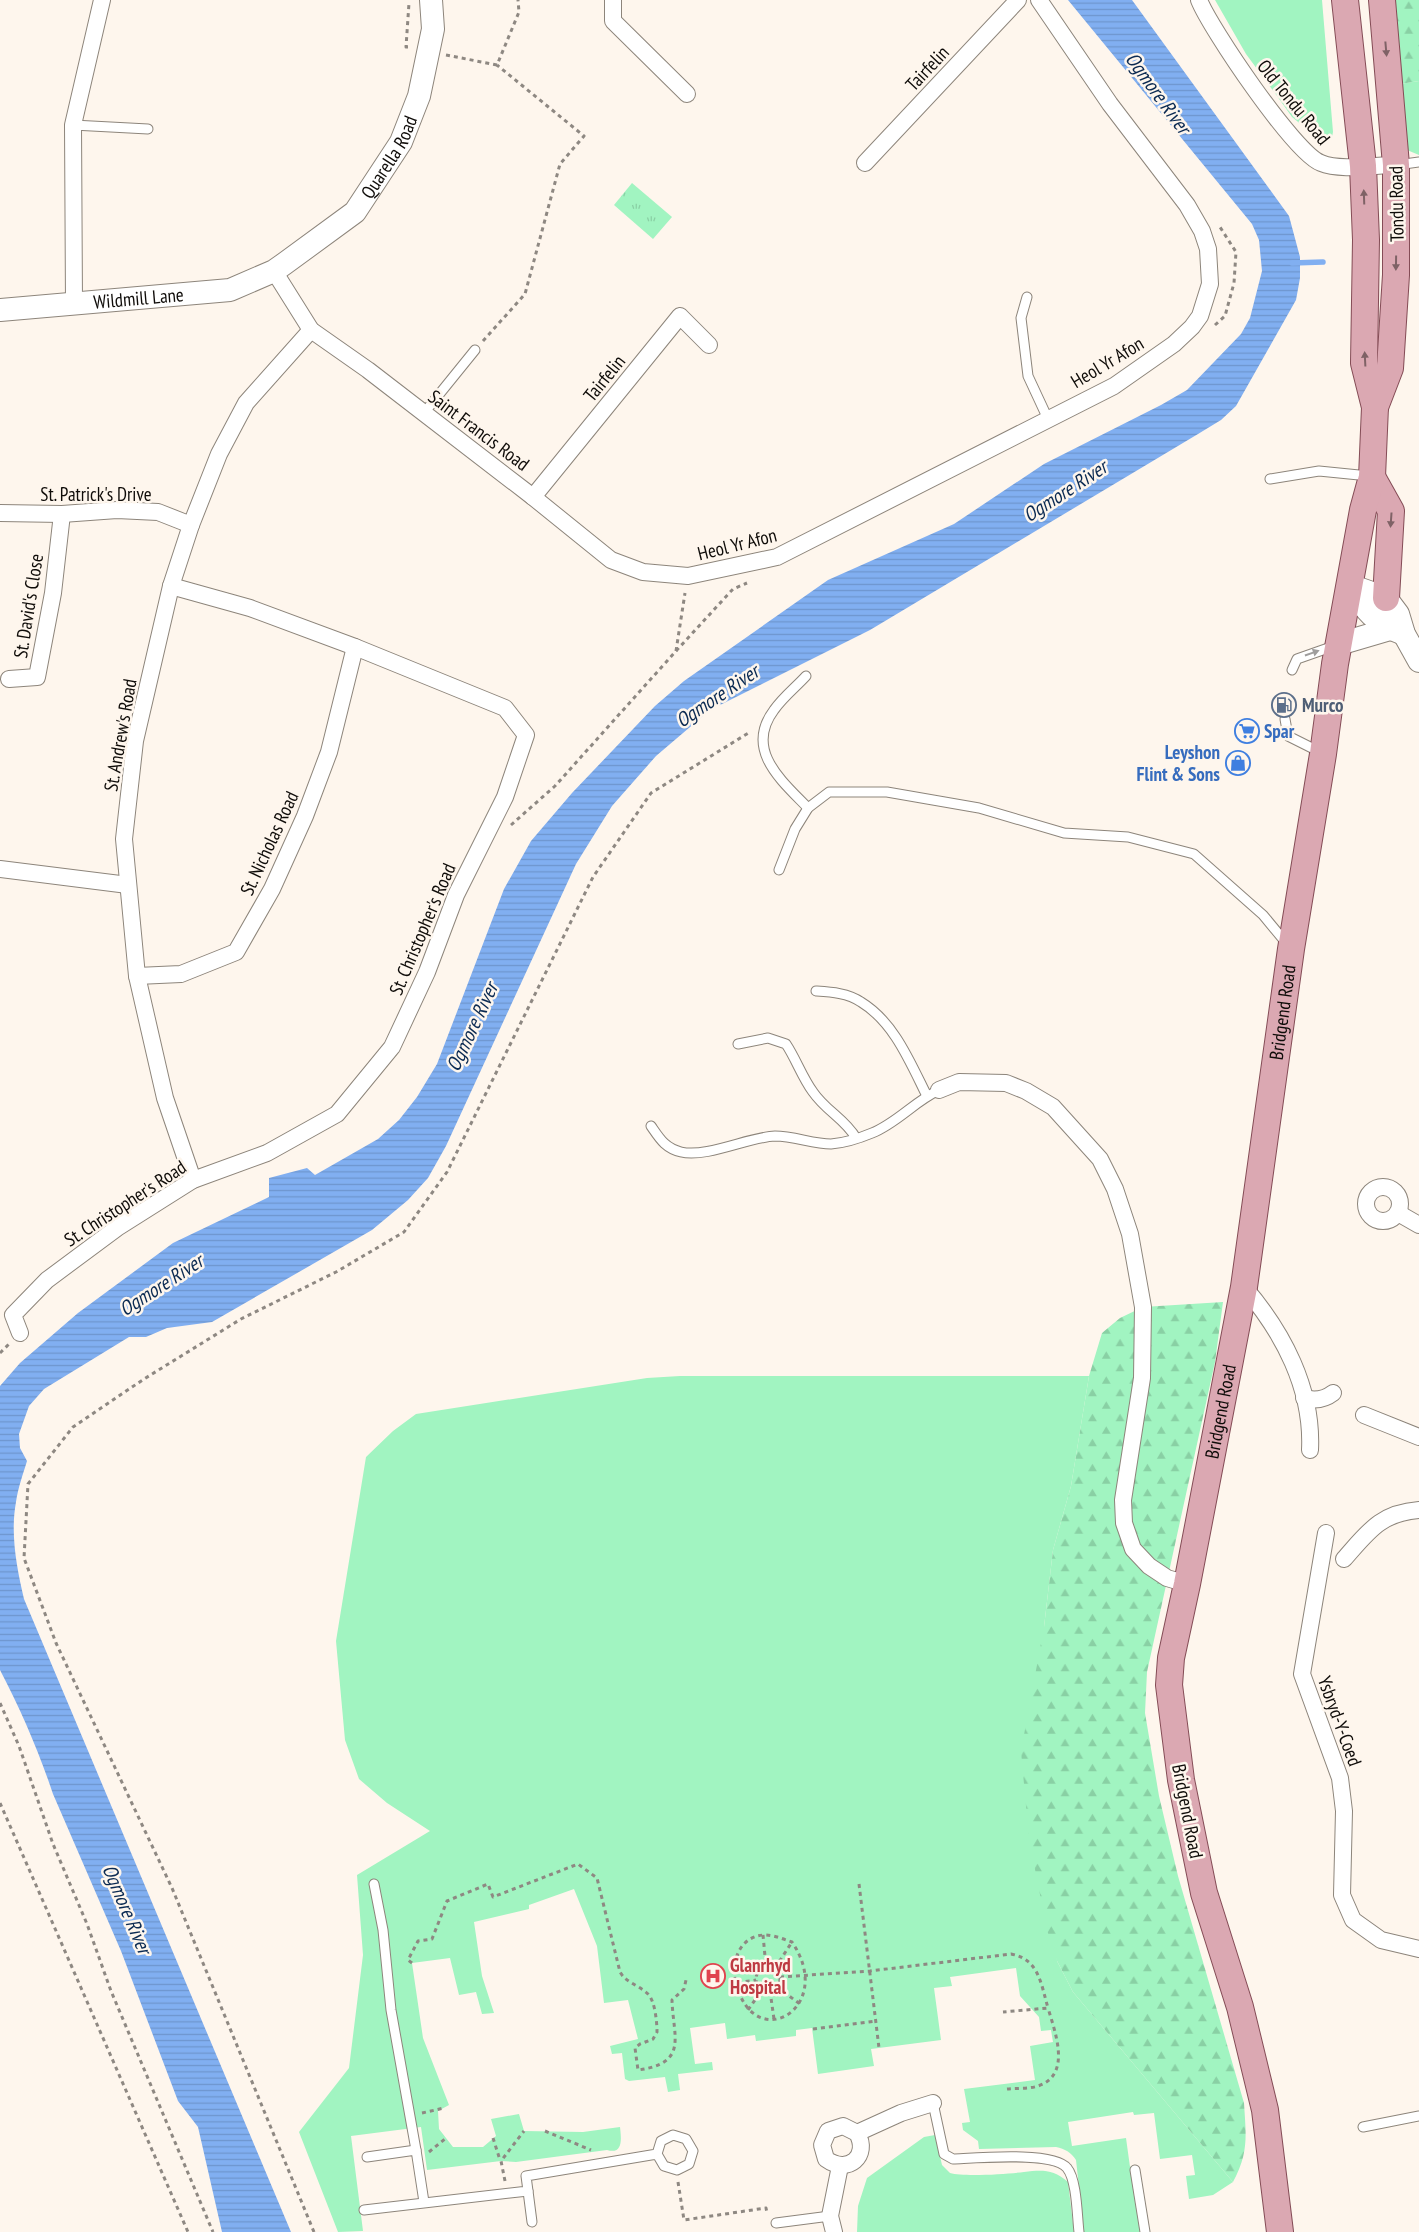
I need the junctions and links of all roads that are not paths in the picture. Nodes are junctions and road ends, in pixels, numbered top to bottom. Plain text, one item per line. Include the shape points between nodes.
1 (102, 0) edge
2 (432, 0) edge
3 (613, 0) edge
4 (1018, 0) edge
5 (1039, 0) edge
6 (1199, 0) edge
7 (1345, 0) edge
8 (1382, 0) edge
9 (687, 94) dead end
10 (73, 125) junction
11 (148, 129) dead end
12 (865, 163) dead end
13 (1408, 164) edge
14 (1363, 166) junction
15 (274, 271) junction
16 (1027, 297) dead end
17 (74, 304) junction
18 (0, 310) edge
19 (311, 330) junction
20 (709, 344) dead end
21 (474, 350) road end
22 (1375, 407) junction
23 (424, 413) junction
24 (1048, 419) junction
25 (1372, 477) junction
26 (1270, 479) dead end
27 (533, 496) junction
28 (0, 513) edge
29 (62, 514) junction
30 (191, 525) junction
31 (688, 576) joint
32 (1349, 585) junction
33 (171, 586) junction
34 (1386, 598) junction
35 (1397, 632) junction
36 (1339, 644) junction
37 (355, 647) junction
38 (1419, 661) edge
39 (1292, 670) dead end
40 (806, 676) dead end
41 (10, 679) dead end
42 (1284, 719) dead end
43 (1323, 754) junction
44 (808, 808) junction
45 (0, 869) edge
46 (779, 870) dead end
47 (128, 885) junction
48 (1291, 949) junction
49 (137, 976) junction
50 (816, 991) dead end
51 (738, 1044) dead end
52 (933, 1093) junction
53 (651, 1126) dead end
54 (856, 1138) junction
55 (193, 1180) junction
56 (1398, 1214) dead end
57 (1419, 1225) edge
58 (1244, 1287) junction
59 (20, 1333) dead end
60 (1333, 1393) dead end
61 (1304, 1398) junction
62 (1364, 1415) dead end
63 (1419, 1437) edge
64 (1310, 1450) dead end
65 (1419, 1510) edge
66 (1326, 1533) dead end
67 (1322, 1555) junction
68 (1187, 1584) junction
69 (374, 1884) dead end
70 (1419, 1949) edge
71 (933, 2103) joint
72 (1419, 2116) edge
73 (1363, 2127) dead end
74 (856, 2133) junction
75 (416, 2150) junction
76 (657, 2154) junction
77 (367, 2157) dead end
78 (840, 2166) junction
79 (1135, 2170) dead end
80 (528, 2192) junction
81 (424, 2202) junction
82 (364, 2210) dead end
83 (532, 2222) dead end
84 (776, 2223) road end
85 (832, 2224) edge
86 (1079, 2232) edge
87 (1145, 2232) edge
88 (1280, 2232) edge

1 - 10 street
2 - 15 street, Quarella Road via 433,28 419,96 401,142 355,212
3 - 9 street via 613,21
4 - 12 street, Tairfelin
5 - 24 street, Heol Yr Afon via 1110,104 1188,205 1208,249 1210,284 1200,316 1174,344 1114,386
6 - 14 street, Old Tondu Road via 1224,46 1261,98 1307,153 1326,165
7 - 14 main road, Tondu Road
8 -> 13 main road, Tondu Road
10 - 11 lane
10 - 17 street
13 - 14 street, Old Tondu Road
13 -> 22 main road, Tondu Road via 1390,368
22 -> 14 main road, Tondu Road via 1364,363 1366,240
15 - 17 street, Wildmill Lane via 230,290
15 - 19 street, Saint Francis Road
16 - 24 lane via 1021,318 1028,376
17 - 18 street, Wildmill Lane
19 - 23 street, Saint Francis Road
19 - 30 street, St. Andrew's Road via 246,403 219,454
20 - 27 street, Tairfelin via 680,316
21 - 23 lane
22 - 25 main road, Tondu Road
23 - 27 street, Saint Francis Road
24 - 31 street, Heol Yr Afon via 777,557
25 - 26 lane via 1319,471
25 - 32 main road, Tondu Road
25 -> 34 main road via 1391,512
27 - 31 street, Saint Francis Road via 611,560 643,572
28 - 29 street, St. Patrick's Drive
29 - 30 street, St. Patrick's Drive via 117,510 158,512
29 - 41 street, St. David's Close via 53,594 37,677
30 - 33 street, St. Andrew's Road
32 - 34 street
32 - 35 street via 1366,612
32 - 36 main road, Bridgend Road
33 - 37 street, St. Christopher's Road via 250,608
33 - 47 street, St. Andrew's Road via 136,741 124,839
34 - 35 street via 1398,614
35 - 36 street
35 - 38 street
39 -> 36 lane via 1296,659
36 - 43 main road, Bridgend Road
37 - 49 street, St. Nicholas Road via 330,752 272,889 236,952 182,974
37 - 55 street, St. Christopher's Road via 505,708 526,735 505,797 456,894 427,972 392,1047 337,1114 267,1153
40 - 44 lane via 779,704 768,721 764,742 768,763
42 - 43 lane via 1288,736
43 - 48 main road, Bridgend Road
44 - 46 lane via 795,829
44 - 48 lane via 829,792 887,792 978,808 1064,833 1128,837 1194,854 1263,915
45 - 47 street
47 - 49 street, St. Andrew's Road
48 - 58 main road, Bridgend Road
49 - 55 street, St. Andrew's Road via 165,1098
50 - 52 lane via 838,993 860,1001 876,1014 897,1038
51 - 54 lane via 768,1038 786,1044 812,1091 849,1126
52 - 54 lane via 897,1120
52 - 68 street via 960,1082 1006,1083 1053,1107 1100,1159 1115,1189 1130,1234 1143,1307 1142,1378 1123,1500 1124,1524 1133,1549 1148,1566 1168,1578
53 - 54 lane via 665,1147 683,1153 774,1136 830,1144
55 - 59 street, St. Christopher's Road via 117,1228 47,1280 13,1315
56 - 57 street
58 - 61 street via 1282,1339
58 - 68 main road, Bridgend Road
60 - 61 street via 1323,1399
61 - 64 street
62 - 63 street
65 - 67 street via 1401,1511 1376,1524 1348,1560
66 - 67 street, Ysbryd-Y-Coed
67 - 70 street, Ysbryd-Y-Coed via 1302,1674 1340,1778 1344,1811 1342,1895 1353,1920 1381,1940
68 - 88 main road, Bridgend Road via 1171,1658 1170,1685 1180,1780 1204,1893 1240,2007 1265,2110
69 - 75 lane via 383,1930 391,2010
71 - 74 street
71 - 86 lane via 944,2154 953,2159 1042,2157 1057,2160 1067,2167 1072,2178
72 - 73 lane
74 - 78 street via 861,2147 859,2155 854,2161
74 - 78 street via 843,2126 828,2131 824,2137 822,2144 826,2159
75 - 77 lane
75 - 81 lane
76 - 76 lane via 666,2137 680,2136 690,2144 692,2158 677,2170 664,2166
76 - 80 lane via 526,2176
78 - 85 street
79 - 87 lane
80 - 81 lane
80 - 83 lane
81 - 82 lane
84 - 85 lane

